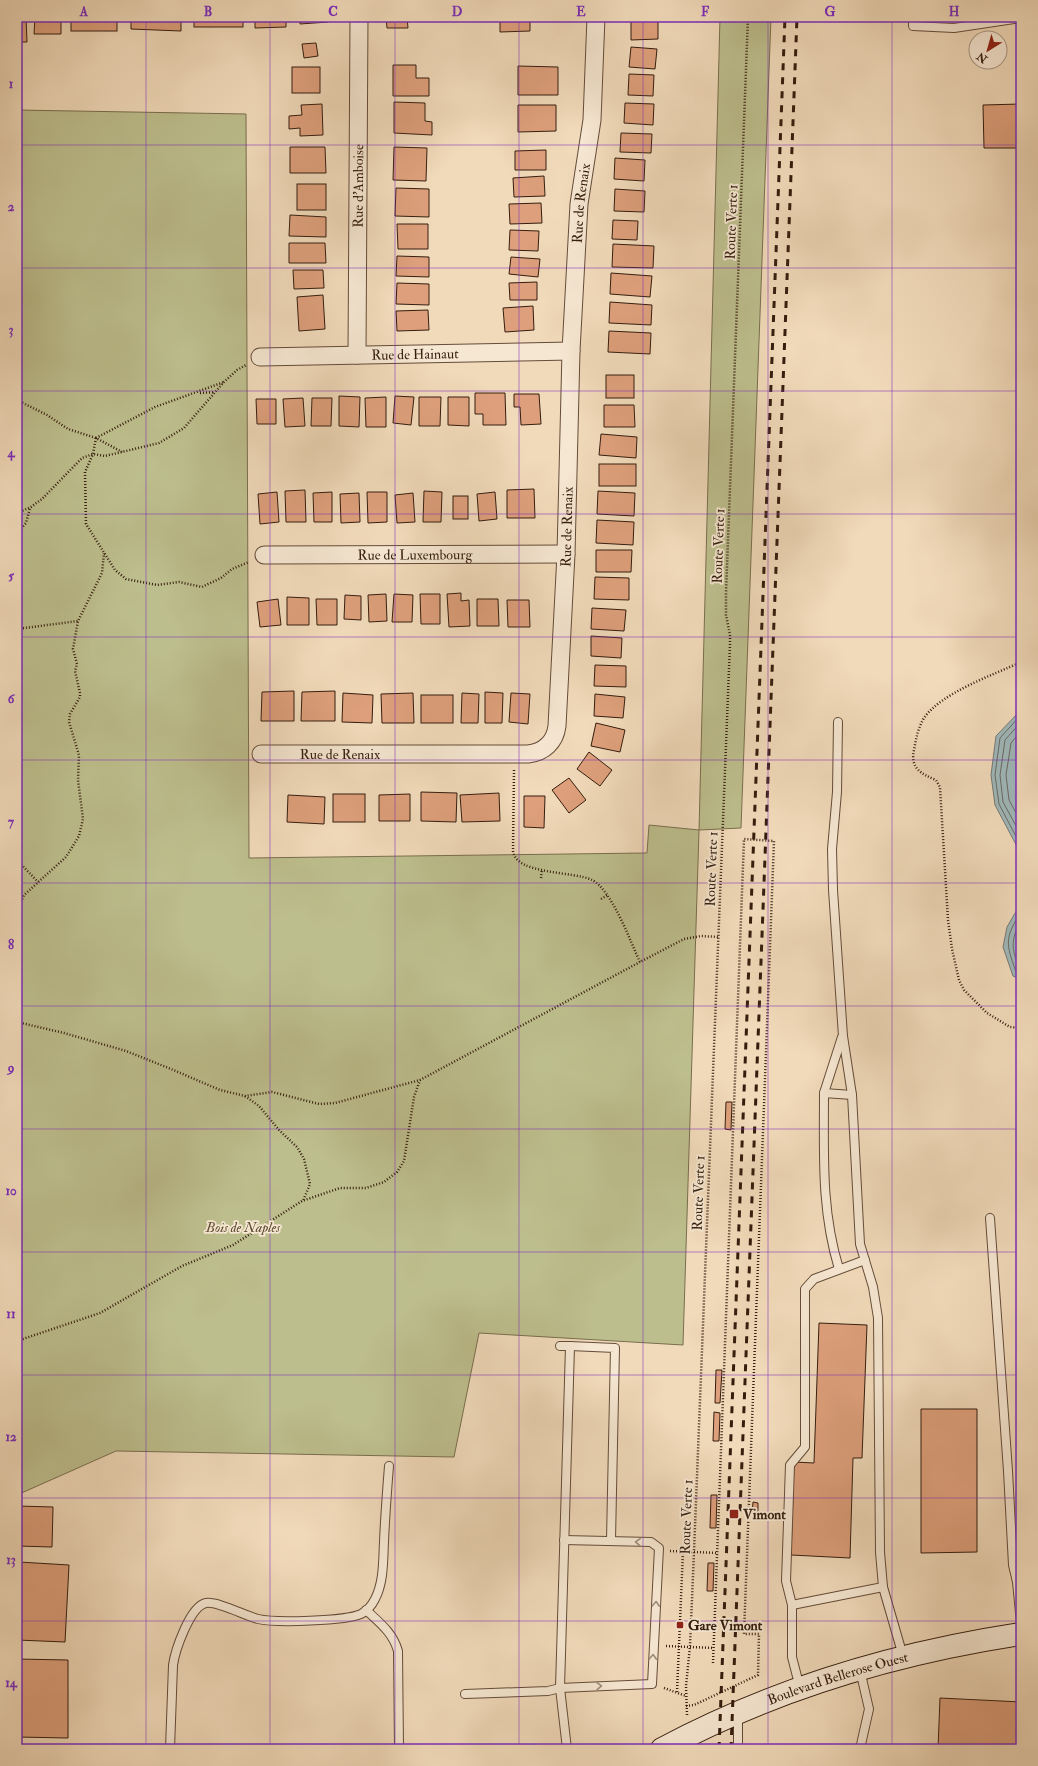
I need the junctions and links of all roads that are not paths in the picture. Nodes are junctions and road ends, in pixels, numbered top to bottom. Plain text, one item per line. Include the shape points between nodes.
1 (359, 17) edge
2 (596, 17) edge
3 (913, 17) edge
4 (1021, 18) edge
5 (571, 351) junction
6 (357, 356) junction
7 (260, 358) road end
8 (566, 554) junction
9 (264, 555) road end
10 (838, 722) dead end
11 (261, 754) dead end
12 (843, 1036) junction
13 (824, 1093) junction
14 (852, 1095) junction
15 (990, 1218) dead end
16 (865, 1260) junction
17 (839, 1269) junction
18 (560, 1346) dead end
19 (570, 1346) junction
20 (388, 1466) dead end
21 (564, 1540) junction
22 (611, 1540) junction
23 (883, 1587) junction
24 (792, 1605) junction
25 (366, 1610) junction
26 (1021, 1623) edge
27 (1021, 1634) edge
28 (904, 1657) junction
29 (860, 1669) junction
30 (560, 1688) junction
31 (800, 1689) junction
32 (465, 1694) dead end
33 (738, 1712) junction
34 (170, 1749) edge
35 (399, 1749) edge
36 (567, 1749) edge
37 (662, 1749) edge
38 (738, 1749) edge
39 (860, 1749) edge

1 - 6 street, Rue d'Amboise
2 - 5 street, Rue de Renaix via 592,120 579,204
3 - 4 lane via 913,26 954,28
5 - 6 street, Rue de Hainaut
5 - 8 street, Rue de Renaix
6 - 7 street, Rue de Hainaut
8 - 9 street, Rue de Luxembourg
8 - 11 street, Rue de Renaix via 557,726 552,741 544,749 528,754
10 - 12 lane via 837,792 832,850
12 - 13 lane
12 - 14 lane
13 - 14 lane
13 - 17 lane via 824,1196 829,1233
14 - 16 lane via 858,1228
15 - 26 lane via 1013,1565
16 - 17 lane
16 - 23 lane via 874,1287 878,1318 880,1552
17 - 24 lane via 814,1279 804,1295 805,1447 790,1465 786,1581
18 - 19 lane
19 - 21 lane
19 - 22 lane via 615,1348
20 - 25 lane via 382,1570 378,1592
21 - 22 lane
21 - 30 lane
30 -> 22 lane via 652,1684 659,1548 651,1542
23 - 24 lane
23 - 28 lane
24 - 31 lane via 792,1657
25 - 34 lane via 359,1615 346,1617 272,1621 257,1619 212,1603 202,1605 197,1609 175,1653
25 - 35 lane via 394,1639 398,1651
27 - 28 street, Boulevard Bellerose Ouest via 962,1643
28 - 29 street, Boulevard Bellerose Ouest
29 - 31 street, Boulevard Bellerose Ouest
29 - 39 lane via 869,1709
30 - 32 lane via 548,1691
30 - 36 lane
31 - 33 street, Boulevard Bellerose Ouest
33 - 37 street, Boulevard Bellerose Ouest
33 - 38 lane

